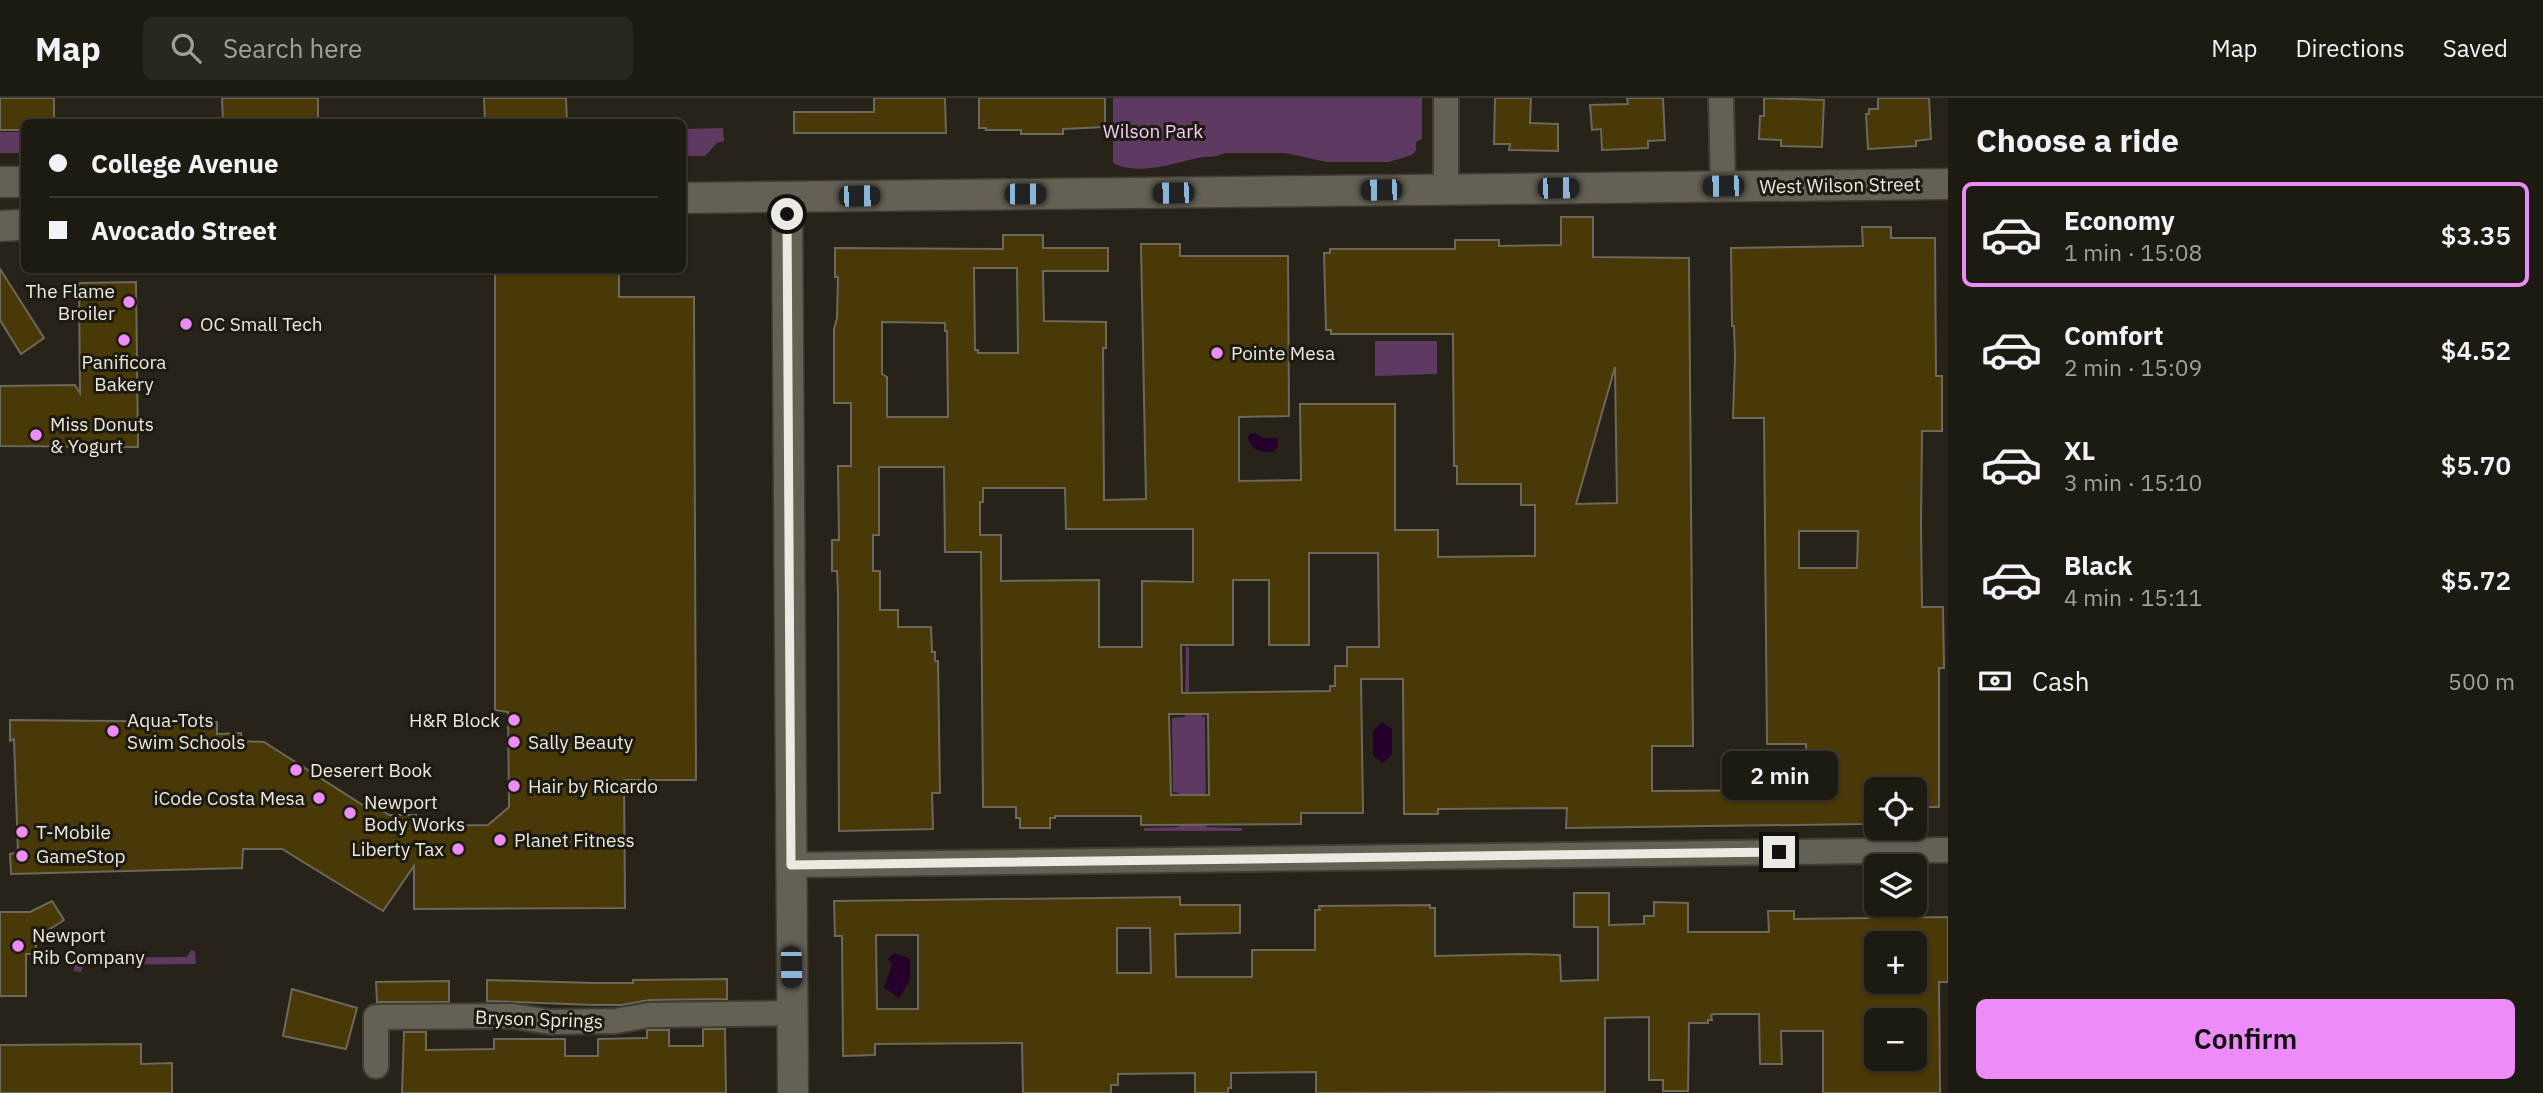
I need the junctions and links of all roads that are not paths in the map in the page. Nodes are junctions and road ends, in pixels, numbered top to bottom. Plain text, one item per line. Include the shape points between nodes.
1 (1446, 98) edge
2 (1721, 98) edge
3 (0, 182) edge
4 (21, 182) edge
5 (1948, 184) edge
6 (1723, 186) junction
7 (1446, 189) junction
8 (787, 197) junction
9 (686, 198) edge
10 (21, 225) edge
11 (0, 226) edge
12 (1948, 850) edge
13 (791, 865) junction
14 (792, 1013) junction
15 (376, 1066) dead end
16 (793, 1093) edge

1 - 7 street
2 - 6 street
3 - 4 street
5 - 6 street, West Wilson Street
6 - 7 street, West Wilson Street
7 - 8 street, West Wilson Street
8 - 9 street, West Wilson Street
8 - 13 street
10 - 11 street
12 - 13 street
13 - 14 street
14 - 15 street, Bryson Springs via 551,1022 512,1016 376,1017
14 - 16 street

